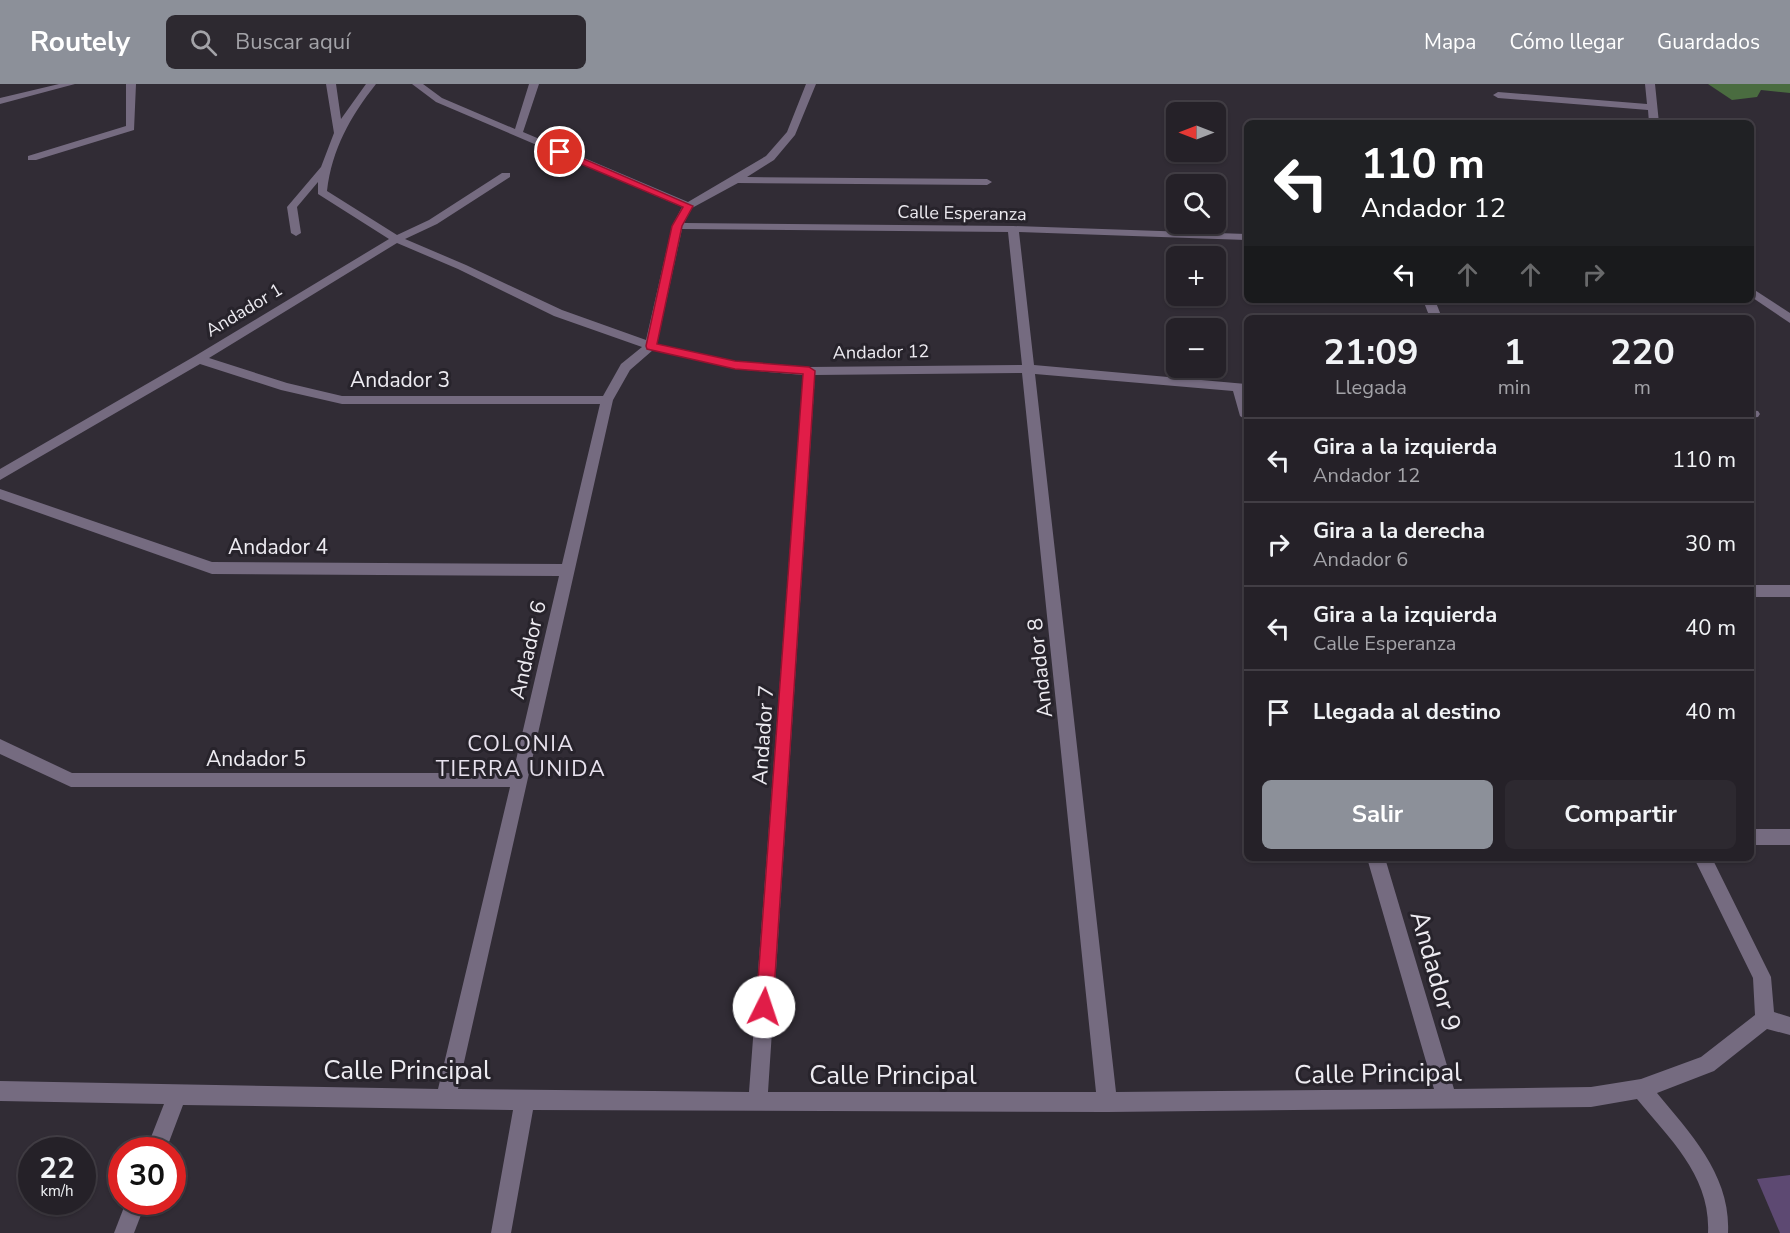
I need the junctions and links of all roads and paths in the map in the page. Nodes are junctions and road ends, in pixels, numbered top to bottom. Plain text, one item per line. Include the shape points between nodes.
1 (70, 84) edge
2 (131, 84) edge
3 (331, 84) edge
4 (370, 84) edge
5 (417, 84) edge
6 (534, 84) edge
7 (811, 84) edge
8 (1650, 84) edge
9 (1498, 95) dead end
10 (0, 101) edge
11 (1652, 107) junction
12 (1654, 120) edge
13 (338, 132) junction
14 (518, 134) junction
15 (32, 158) dead end
16 (324, 169) junction
17 (506, 175) dead end
18 (736, 180) junction
19 (987, 182) dead end
20 (688, 206) junction
21 (677, 226) junction
22 (1013, 229) junction
23 (296, 233) dead end
24 (1244, 237) edge
25 (396, 239) junction
26 (1754, 293) edge
27 (1790, 319) edge
28 (651, 346) junction
29 (199, 359) junction
30 (1029, 369) junction
31 (809, 371) junction
32 (1242, 388) edge
33 (607, 400) junction
34 (0, 476) edge
35 (0, 494) edge
36 (568, 570) junction
37 (1754, 591) edge
38 (1790, 591) edge
39 (0, 746) edge
40 (519, 780) junction
41 (1754, 837) edge
42 (1790, 837) edge
43 (1377, 861) edge
44 (1704, 861) edge
45 (1765, 1019) junction
46 (1790, 1026) edge
47 (1641, 1089) junction
48 (0, 1090) edge
49 (177, 1095) junction
50 (446, 1098) junction
51 (525, 1098) junction
52 (1447, 1099) junction
53 (758, 1101) junction
54 (1107, 1102) junction
55 (161, 1137) edge
56 (131, 1215) edge
57 (124, 1233) edge
58 (501, 1233) edge
59 (1718, 1233) edge

1 - 10 street
2 - 15 street via 131,128
3 - 13 street
4 - 13 street
5 - 14 street via 440,100
6 - 14 street
7 - 18 street via 792,133 770,158
8 - 11 street
9 - 11 street
11 - 12 street
13 - 16 street
14 - 20 street
16 - 23 street via 292,207
16 - 25 street via 322,192
17 - 25 street, Andador 1 via 433,222
18 - 19 street
18 - 20 street
20 - 21 street
21 - 22 street, Calle Esperanza
21 - 28 street
22 - 24 street, Calle Esperanza
22 - 30 street, Andador 8
25 - 28 street, Andador 12 via 558,313
25 - 29 street, Andador 1
26 - 27 street
28 - 31 street, Andador 12 via 735,365
28 - 33 street, Andador 6 via 625,367
29 - 33 street, Andador 3 via 285,387 342,399
29 - 34 street, Andador 1
30 - 31 street, Andador 12
30 - 32 street, Andador 12
30 - 54 street, Andador 8
31 - 53 street, Andador 7
33 - 36 street, Andador 6
35 - 36 street, Andador 4 via 212,568
36 - 40 street, Andador 6
37 - 38 street
39 - 40 street, Andador 5 via 72,780
40 - 50 street, Andador 6
41 - 42 street
43 - 52 street, Andador 9
44 - 45 street via 1762,977
45 - 46 street
45 - 47 street, Calle Principal via 1707,1064
47 - 52 street, Calle Principal via 1591,1097
47 - 59 street via 1688,1147 1715,1191
48 - 49 street, Calle Principal
49 - 50 street, Calle Principal
49 - 55 street
50 - 51 street, Calle Principal
51 - 53 street, Calle Principal
51 - 58 street
52 - 54 street, Calle Principal
53 - 54 street, Calle Principal
56 - 57 street

